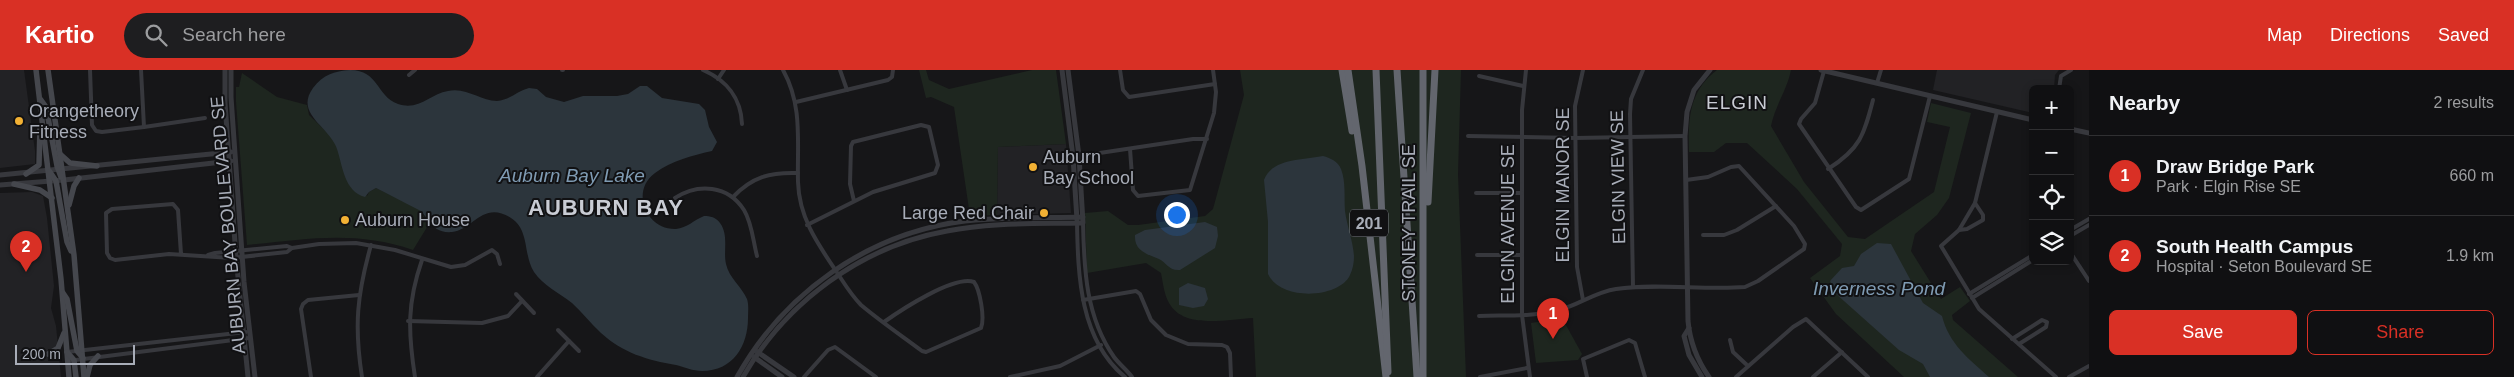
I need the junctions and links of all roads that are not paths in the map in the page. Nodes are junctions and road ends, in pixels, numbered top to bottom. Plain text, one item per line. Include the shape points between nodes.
1 (36, 70) edge
2 (48, 70) edge
3 (90, 70) edge
4 (141, 70) edge
5 (225, 70) edge
6 (231, 70) edge
7 (415, 70) edge
8 (703, 70) edge
9 (717, 70) edge
10 (724, 70) edge
11 (783, 70) edge
12 (840, 70) edge
13 (893, 70) edge
14 (1062, 70) edge
15 (1068, 70) edge
16 (1120, 70) edge
17 (1213, 70) edge
18 (1342, 70) edge
19 (1348, 70) edge
20 (1376, 70) edge
21 (1397, 70) edge
22 (1424, 70) edge
23 (1434, 70) edge
24 (1526, 70) edge
25 (1583, 70) edge
26 (1643, 70) edge
27 (1710, 70) edge
28 (1823, 70) edge
29 (1881, 70) edge
30 (2071, 70) edge
31 (409, 75) dead end
32 (714, 75) junction
33 (1479, 76) dead end
34 (718, 79) junction
35 (1215, 84) junction
36 (1877, 84) junction
37 (2060, 85) edge
38 (1523, 86) junction
39 (847, 90) junction
40 (1930, 96) junction
41 (39, 98) junction
42 (1873, 100) dead end
43 (796, 102) junction
44 (1997, 112) junction
45 (42, 116) junction
46 (205, 118) dead end
47 (2029, 119) edge
48 (742, 124) dead end
49 (144, 127) junction
50 (2074, 130) edge
51 (2089, 133) edge
52 (1468, 136) dead end
53 (1521, 136) junction
54 (1685, 136) junction
55 (1576, 138) junction
56 (1630, 138) junction
57 (1207, 139) junction
58 (1130, 149) junction
59 (231, 152) junction
60 (60, 154) junction
61 (1076, 157) junction
62 (232, 161) junction
63 (97, 166) junction
64 (1828, 169) junction
65 (60, 170) junction
66 (49, 171) junction
67 (798, 173) junction
68 (26, 174) junction
69 (0, 175) edge
70 (79, 178) junction
71 (64, 180) junction
72 (1686, 180) junction
73 (53, 181) junction
74 (14, 184) junction
75 (1363, 184) junction
76 (0, 185) edge
77 (1476, 193) dead end
78 (1522, 193) junction
79 (733, 197) junction
80 (52, 198) junction
81 (675, 198) dead end
82 (854, 200) junction
83 (1975, 203) junction
84 (1776, 206) junction
85 (68, 209) junction
86 (2089, 218) edge
87 (1080, 220) junction
88 (808, 225) junction
89 (2089, 225) edge
90 (2074, 227) edge
91 (1959, 230) junction
92 (2074, 234) edge
93 (1703, 235) dead end
94 (371, 245) junction
95 (292, 248) junction
96 (239, 251) junction
97 (1424, 252) junction
98 (181, 254) junction
99 (74, 255) junction
100 (208, 255) junction
101 (1477, 255) dead end
102 (1522, 255) junction
103 (756, 256) dead end
104 (239, 257) junction
105 (2029, 258) edge
106 (2074, 258) edge
107 (422, 260) junction
108 (2029, 262) edge
109 (500, 264) dead end
110 (836, 272) junction
111 (2089, 281) edge
112 (1633, 287) junction
113 (1686, 288) junction
114 (62, 291) junction
115 (516, 294) dead end
116 (359, 295) junction
117 (1971, 296) junction
118 (1089, 298) junction
119 (1083, 300) junction
120 (1583, 300) junction
121 (522, 301) junction
122 (534, 313) dead end
123 (1522, 315) junction
124 (1479, 316) dead end
125 (408, 321) junction
126 (884, 322) junction
127 (1689, 328) junction
128 (558, 330) dead end
129 (65, 331) junction
130 (246, 335) junction
131 (2012, 339) junction
132 (1730, 340) dead end
133 (569, 341) junction
134 (1106, 343) junction
135 (2019, 344) junction
136 (1100, 346) junction
137 (80, 350) junction
138 (579, 351) dead end
139 (756, 351) junction
140 (67, 352) junction
141 (1842, 352) junction
142 (48, 354) dead end
143 (98, 356) junction
144 (752, 356) junction
145 (83, 358) junction
146 (71, 361) junction
147 (1748, 366) junction
148 (2089, 366) edge
149 (1528, 368) junction
150 (69, 377) edge
151 (76, 377) edge
152 (86, 377) edge
153 (248, 377) edge
154 (255, 377) edge
155 (311, 377) edge
156 (362, 377) edge
157 (415, 377) edge
158 (537, 377) edge
159 (737, 377) edge
160 (744, 377) edge
161 (782, 377) edge
162 (794, 377) edge
163 (804, 377) edge
164 (876, 377) edge
165 (1010, 377) edge
166 (1124, 377) edge
167 (1132, 377) edge
168 (1231, 377) edge
169 (1387, 377) edge
170 (1417, 377) edge
171 (1423, 377) edge
172 (1480, 377) edge
173 (1530, 377) edge
174 (1587, 377) edge
175 (1645, 377) edge
176 (1702, 377) edge
177 (1709, 377) edge
178 (1736, 377) edge
179 (1812, 377) edge
180 (1868, 377) edge
181 (2056, 377) edge
182 (2069, 377) edge

1 - 41 main road
2 - 60 main road
3 - 49 street via 94,128 102,132
4 - 49 street
5 - 59 street, AUBURN BAY BOULEVARD SE via 224,95
6 - 59 street, AUBURN BAY BOULEVARD SE
7 - 31 street
8 - 32 street
9 - 32 street
10 - 34 street
11 - 43 street
12 - 39 street
13 - 39 street via 888,80
14 - 61 street
15 - 61 street
16 - 35 street via 1123,90 1129,97
17 - 35 street
18 - 75 highway
19 - 75 highway, STONEY TRAIL SE / 201
20 - 169 highway
21 - 170 highway
22 - 97 highway, STONEY TRAIL SE
23 - 97 highway via 1428,226
24 - 38 street, ELGIN AVENUE SE
25 - 55 street, ELGIN MANOR SE via 1575,106
26 - 56 street, ELGIN VIEW SE via 1631,99
27 - 54 street via 1689,100
28 - 36 street
28 - 64 street via 1815,104 1800,118 1799,124
29 - 36 street
30 - 37 street via 2061,76
32 - 34 street
33 - 38 street
34 - 48 street via 736,99
35 - 57 street via 1215,106
36 - 40 street
38 - 53 street, ELGIN AVENUE SE
39 - 43 street
40 - 44 street
40 - 64 street via 1909,180 1861,210
41 - 45 main road
41 - 65 main road via 46,108
42 - 64 street via 1865,132 1846,158
43 - 67 street
44 - 47 street
44 - 83 street
45 - 66 main road
45 - 68 main road via 39,165
46 - 49 street
50 - 51 street
52 - 53 street
53 - 55 street
53 - 78 street, ELGIN AVENUE SE
54 - 56 street
54 - 72 street
55 - 56 street
55 - 120 street, ELGIN MANOR SE via 1577,267
56 - 112 street, ELGIN VIEW SE
57 - 58 street
57 - 58 street via 1192,188 1186,192 1142,197 1136,194
58 - 61 street
59 - 62 street, AUBURN BAY BOULEVARD SE
59 - 63 street
60 - 63 main road via 70,163
60 - 65 main road
61 - 87 street
62 - 70 street
62 - 96 street, AUBURN BAY BOULEVARD SE
63 - 65 street
65 - 66 street
65 - 71 main road
66 - 68 street
66 - 73 main road
67 - 79 street via 762,176 746,184
67 - 88 street via 800,204
68 - 69 street
70 - 71 street
70 - 85 main road via 71,192
71 - 73 street
71 - 85 main road
72 - 84 street via 1708,177 1739,166
72 - 113 street
73 - 74 street
73 - 80 main road
73 - 99 main road via 67,242
74 - 76 street
74 - 80 main road via 40,190
75 - 169 highway, STONEY TRAIL SE / 201
77 - 78 street
78 - 102 street, ELGIN AVENUE SE
79 - 81 street via 704,187 690,189
79 - 103 street via 747,217
80 - 114 main road
82 - 82 street via 935,173 938,165 929,128 921,125 853,142 850,174
82 - 88 street
83 - 91 street
83 - 91 street via 1983,220
84 - 93 street via 1737,230 1724,235
84 - 113 street via 1805,244 1804,250 1745,287
85 - 99 main road
86 - 90 street
87 - 110 street via 984,220 934,227 876,247
87 - 118 street
87 - 119 street via 1078,270
88 - 110 street
89 - 92 street
91 - 117 street via 1941,246
94 - 95 street via 332,243
94 - 107 street
94 - 116 street
95 - 96 street
95 - 104 street via 287,252
96 - 100 street
96 - 104 street, AUBURN BAY BOULEVARD SE
97 - 171 highway, STONEY TRAIL SE
98 - 98 street via 110,258 106,213 112,209 173,204 178,210
98 - 100 street
99 - 137 main road
100 - 104 street
101 - 102 street
102 - 123 street, ELGIN AVENUE SE
104 - 130 street, AUBURN BAY BOULEVARD SE
105 - 117 street
106 - 111 street
107 - 109 street via 444,266 465,265 492,250
107 - 125 street
108 - 117 street
110 - 126 street via 856,300
110 - 139 street
112 - 113 street
112 - 120 street via 1599,292
113 - 127 street
114 - 129 main road
114 - 137 main road
115 - 121 street
116 - 155 street via 308,300 303,304 301,309
116 - 156 street via 356,335
117 - 131 street via 1979,309
118 - 119 street
118 - 134 street
118 - 168 street via 1136,291 1151,320 1166,335 1188,344 1227,347
119 - 136 street
120 - 123 street via 1559,310
121 - 122 street
121 - 125 street via 508,316 482,323
123 - 124 street
123 - 149 street, ELGIN AVENUE SE
125 - 157 street
126 - 126 street via 922,350 930,351 981,328 983,321 976,284 968,280 931,293
127 - 176 street via 1684,336 1689,355
127 - 177 street via 1701,366
128 - 133 street
129 - 140 main road
129 - 142 main road via 58,348
130 - 137 street
130 - 143 street
130 - 153 street, AUBURN BAY BOULEVARD SE
130 - 154 street, AUBURN BAY BOULEVARD SE
131 - 135 street
131 - 135 street via 2042,320 2047,322 2046,327
132 - 147 street via 1733,352
133 - 138 street
133 - 158 street
134 - 136 street
134 - 167 street
135 - 181 street
136 - 165 street via 1060,366
136 - 166 street
137 - 140 street
137 - 145 main road
139 - 144 street
139 - 162 street
140 - 146 main road
141 - 147 street via 1806,319
141 - 179 street
141 - 180 street
143 - 145 street
143 - 152 main road
144 - 159 street
144 - 160 street
144 - 161 street
145 - 146 street
145 - 152 main road
146 - 150 main road
146 - 151 main road
147 - 178 street
148 - 182 street
149 - 172 street
149 - 173 street, ELGIN AVENUE SE
163 - 164 street via 832,347
174 - 175 street via 1583,359 1629,340 1635,343

